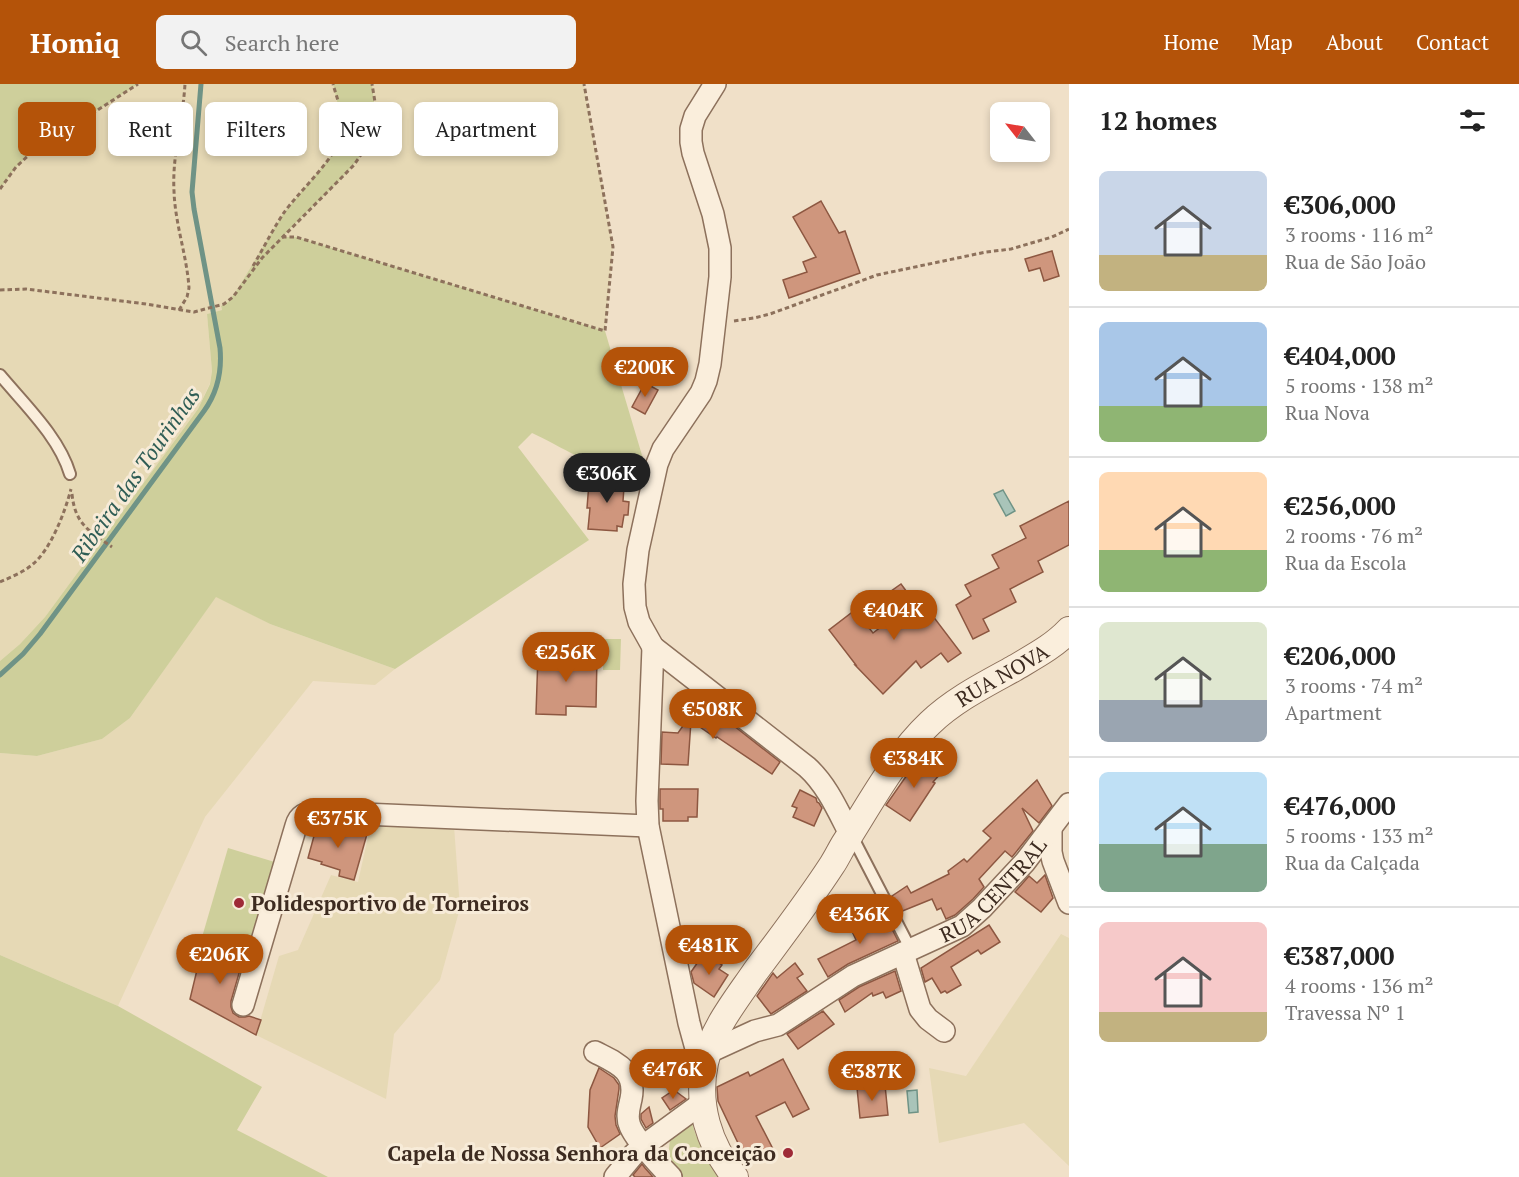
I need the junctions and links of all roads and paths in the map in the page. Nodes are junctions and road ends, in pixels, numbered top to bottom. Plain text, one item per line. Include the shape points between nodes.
1 (138, 84) edge
2 (185, 84) edge
3 (333, 84) edge
4 (372, 84) edge
5 (584, 84) edge
6 (715, 84) edge
7 (0, 189) edge
8 (1069, 229) edge
9 (282, 237) junction
10 (246, 278) junction
11 (0, 290) edge
12 (179, 310) junction
13 (714, 324) junction
14 (0, 375) edge
15 (69, 474) joint
16 (71, 489) junction
17 (112, 548) dead end
18 (0, 582) edge
19 (1069, 630) edge
20 (653, 647) junction
21 (1069, 804) edge
22 (648, 826) junction
23 (1051, 828) junction
24 (850, 834) junction
25 (1069, 903) edge
26 (907, 952) junction
27 (243, 1005) dead end
28 (944, 1031) dead end
29 (595, 1052) dead end
30 (705, 1063) junction
31 (702, 1103) junction
32 (660, 1157) edge
33 (615, 1177) edge
34 (735, 1177) edge

1 - 7 path via 32,153
2 - 12 path via 174,192 189,288
3 - 10 path via 343,129 340,142 283,214
4 - 9 path via 375,118 369,143 354,165
5 - 9 path via 613,247 605,331 296,237
6 - 13 street via 695,116 690,142 718,232 721,262
8 - 13 path via 1011,249 877,274 770,314
9 - 10 path
10 - 12 path via 228,302 217,308
11 - 12 path via 26,289
13 - 20 street via 706,381 660,456 638,550 635,607
14 - 15 lane via 57,445
15 - 16 path
16 - 17 path via 78,519
16 - 18 path via 59,524 34,564
19 - 24 street, RUA NOVA via 1046,650 964,697 930,723 904,752
20 - 22 street
20 - 24 street via 818,777
21 - 23 street, RUA CENTRAL
22 - 27 street via 304,814 298,819
22 - 30 street via 689,1023
23 - 25 street via 1053,861
23 - 26 street, RUA CENTRAL via 1025,862 969,920
24 - 26 lane
24 - 30 street, RUA NOVA via 721,1024
26 - 28 street via 920,1009
26 - 30 street, RUA CENTRAL via 842,982 778,1025 755,1031
29 - 32 street via 627,1071 632,1088 628,1119 632,1131
30 - 31 street
31 - 32 street via 671,1126
31 - 34 street via 710,1134
32 - 33 street via 634,1154

